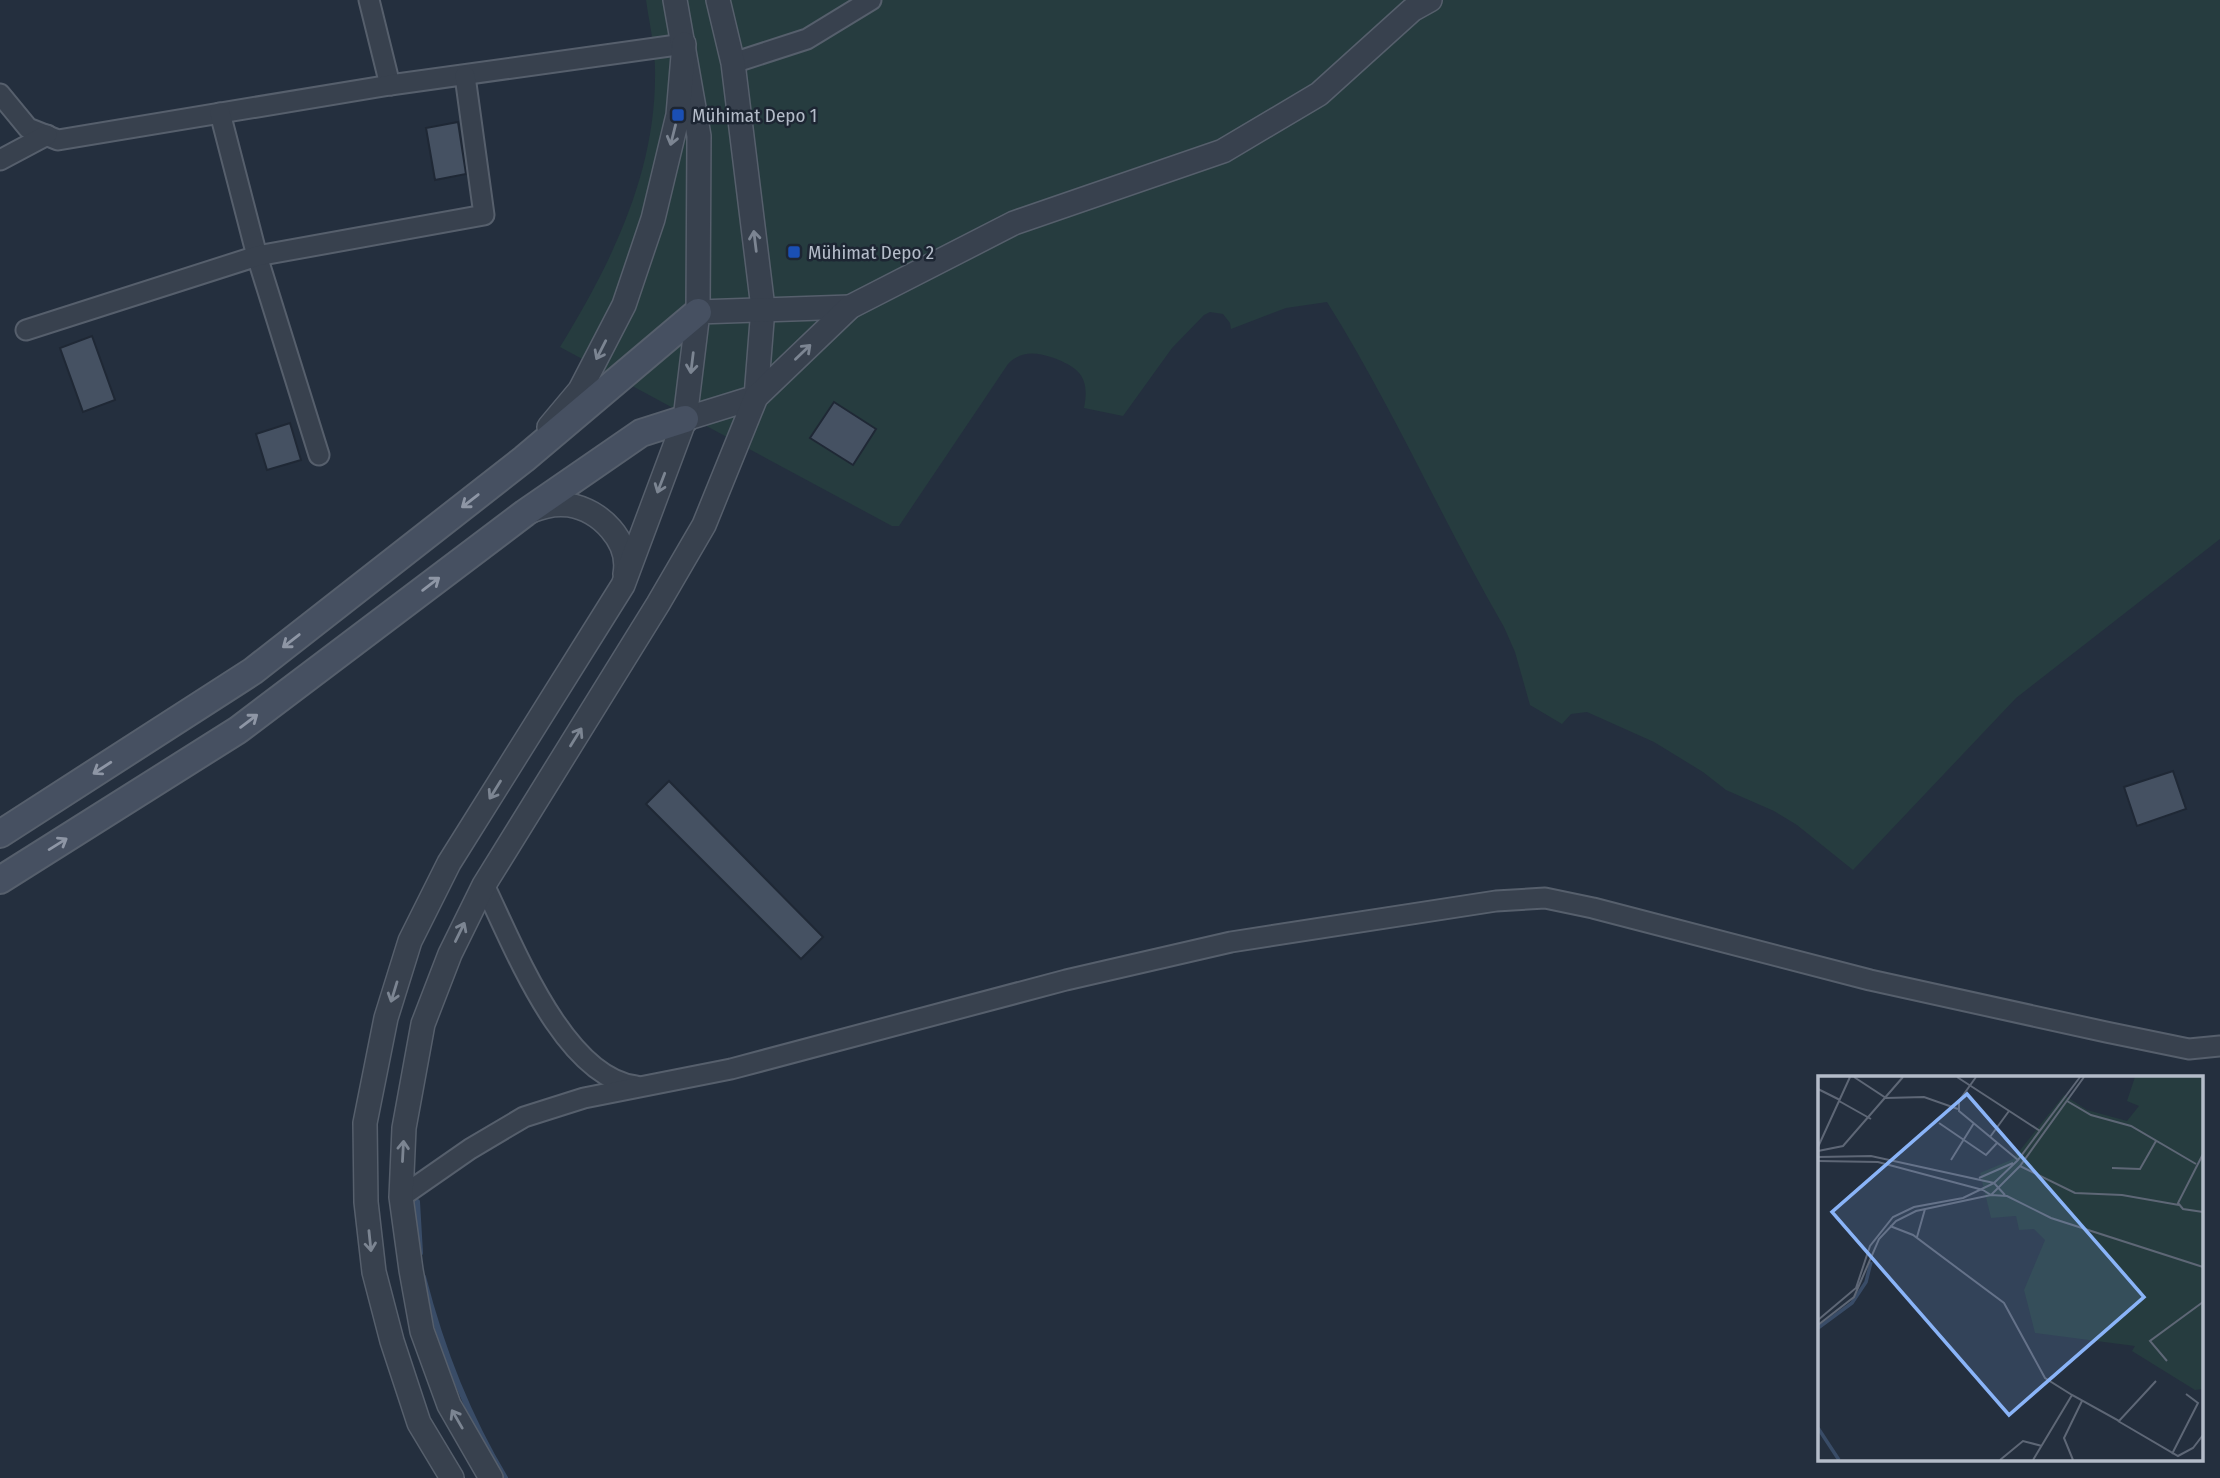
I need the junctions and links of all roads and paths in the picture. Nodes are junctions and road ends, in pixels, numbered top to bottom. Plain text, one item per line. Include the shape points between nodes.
1 (369, 0) edge
2 (676, 0) edge
3 (718, 0) edge
4 (871, 0) edge
5 (1430, 0) edge
6 (684, 44) junction
7 (733, 63) junction
8 (465, 76) junction
9 (390, 85) junction
10 (0, 94) edge
11 (220, 113) junction
12 (47, 135) junction
13 (0, 160) edge
14 (257, 257) junction
15 (850, 307) junction
16 (763, 309) junction
17 (698, 312) junction
18 (26, 330) dead end
19 (755, 397) junction
20 (685, 419) junction
21 (318, 455) dead end
22 (524, 459) junction
23 (525, 513) junction
24 (623, 585) junction
25 (0, 834) edge
26 (0, 880) edge
27 (484, 885) junction
28 (2220, 1046) edge
29 (647, 1087) junction
30 (401, 1197) junction
31 (452, 1478) edge
32 (491, 1478) edge

1 - 9 street
2 - 6 street
3 - 7 street
4 - 7 street via 807,39
5 - 15 street via 1412,10 1319,94 1223,151 1014,223
6 - 8 street
6 - 17 street via 699,136
6 -> 22 street via 678,116 653,219 624,305 580,390
16 -> 7 street
8 - 9 street
8 - 14 street via 484,215
9 - 11 street
10 - 12 street via 28,128
11 - 12 street via 58,140
11 - 14 street
12 - 13 street
14 - 18 street
14 - 21 street
15 - 16 street
19 -> 15 street
16 - 17 street
16 - 19 street
17 -> 20 street
17 - 22 main road
19 - 20 street
27 -> 19 street via 704,525
20 - 23 main road via 641,433
20 -> 24 street
22 -> 25 main road via 253,671
23 - 24 street via 546,505 568,505 590,511 608,524 621,542 627,564
26 -> 23 main road via 239,730
24 -> 31 street via 449,863 411,941 386,1018 365,1123 373,1272 419,1423
27 - 29 street via 534,988 586,1062 620,1084
30 -> 27 street via 404,1128 423,1024
28 - 29 street via 2189,1049 1870,980 1545,898 1496,901 1231,942
29 - 30 street via 584,1098 524,1117
32 -> 30 street via 449,1405 422,1331

